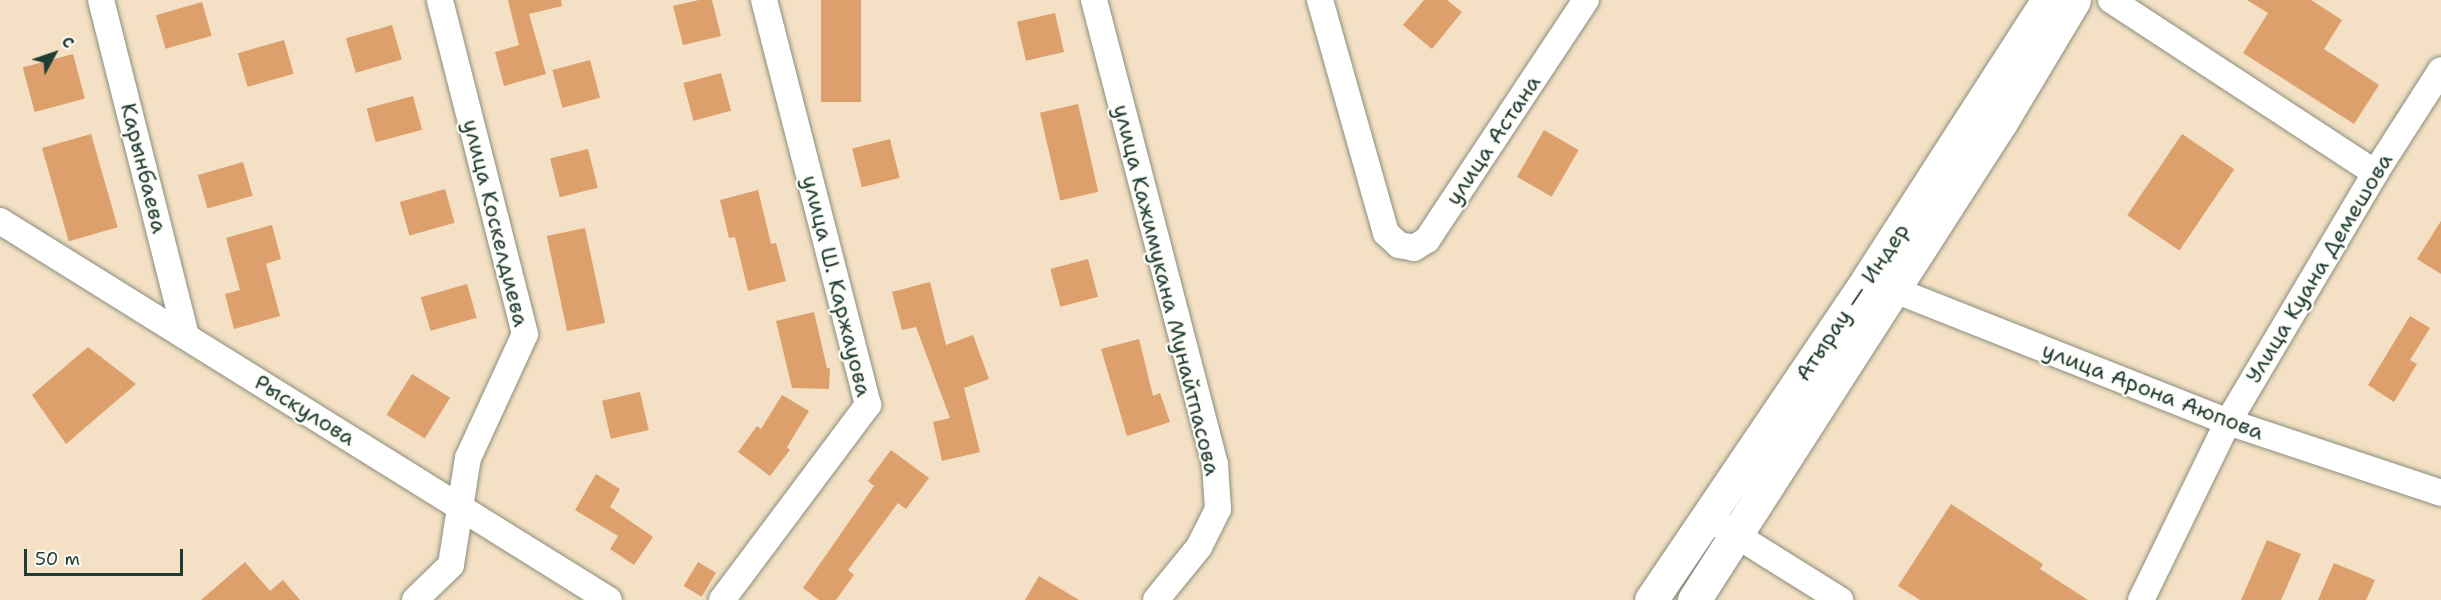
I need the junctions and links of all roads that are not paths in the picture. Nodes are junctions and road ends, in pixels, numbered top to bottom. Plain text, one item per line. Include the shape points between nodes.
1 (101, 0) edge
2 (440, 0) edge
3 (764, 0) edge
4 (1094, 0) edge
5 (1320, 0) edge
6 (1586, 0) edge
7 (2048, 0) edge
8 (2074, 0) edge
9 (2111, 0) edge
10 (2441, 70) edge
11 (2375, 173) junction
12 (0, 221) edge
13 (1881, 285) junction
14 (186, 336) junction
15 (2229, 422) junction
16 (2441, 494) edge
17 (459, 505) junction
18 (1707, 517) junction
19 (1737, 536) junction
20 (415, 600) edge
21 (609, 600) edge
22 (722, 600) edge
23 (1156, 600) edge
24 (1651, 600) edge
25 (1695, 600) edge
26 (1840, 600) edge
27 (2141, 600) edge

1 - 14 street, Карынбаева
2 - 17 street, улица Коскелдиева via 525,334 468,458
3 - 22 street, улица Ш. Каржауова via 868,405
4 - 23 street, улица Кажимукана Мунайтпасова via 1215,464 1218,509 1199,547
5 - 6 street, улица Астана via 1386,233 1399,245 1414,248 1427,240
7 - 13 main road, Атырау — Индер
8 - 13 main road, Атырау — Индер via 2039,62
9 - 11 street
10 - 11 street, Улица Куана Демешова
11 - 15 street, Улица Куана Демешова
12 - 14 street, Рыскулова
13 - 15 street, улица Арона Аюпова
13 - 18 main road, Атырау — Индер
13 - 19 main road, Атырау — Индер
14 - 17 street, Рыскулова
15 - 16 street, улица Арона Аюпова
15 - 27 street, Улица Куана Демешова
17 - 20 street, улица Коскелдиева via 451,565
17 - 21 street, Рыскулова
18 - 19 street
18 - 24 main road, Атырау — Индер
19 - 25 main road, Атырау — Индер
19 - 26 street

